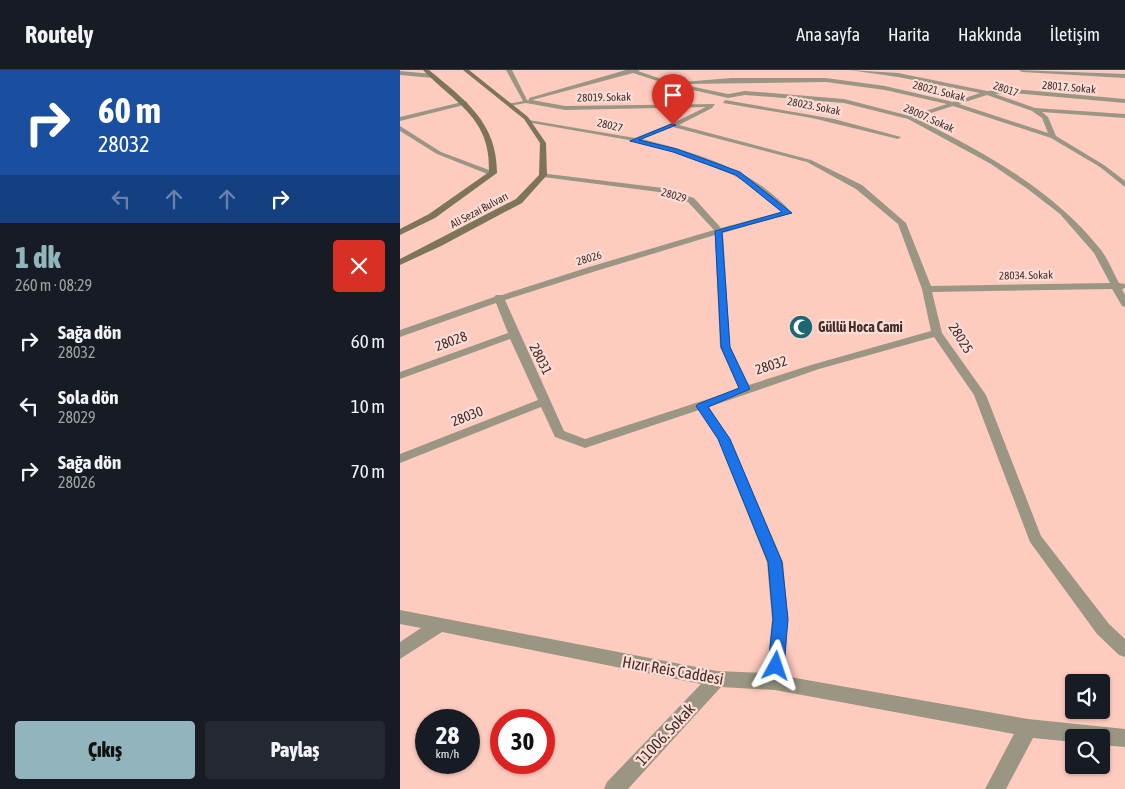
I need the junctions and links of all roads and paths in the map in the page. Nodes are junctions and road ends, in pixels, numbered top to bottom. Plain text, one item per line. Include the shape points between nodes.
1 (426, 70) edge
2 (466, 70) edge
3 (508, 70) edge
4 (630, 70) edge
5 (652, 70) edge
6 (852, 70) edge
7 (1022, 70) edge
8 (400, 73) edge
9 (433, 76) junction
10 (1125, 76) edge
11 (669, 83) junction
12 (987, 93) junction
13 (726, 100) junction
14 (526, 101) junction
15 (1125, 101) edge
16 (466, 103) junction
17 (509, 104) junction
18 (953, 104) junction
19 (713, 105) junction
20 (1034, 110) junction
21 (1125, 116) edge
22 (910, 118) junction
23 (400, 119) edge
24 (528, 122) junction
25 (673, 125) junction
26 (400, 128) edge
27 (898, 136) dead end
28 (1053, 137) junction
29 (632, 141) junction
30 (493, 173) junction
31 (543, 175) junction
32 (1125, 185) edge
33 (788, 213) joint
34 (718, 231) junction
35 (400, 232) edge
36 (400, 262) edge
37 (1120, 286) edge
38 (927, 289) junction
39 (498, 298) junction
40 (1125, 304) edge
41 (937, 332) junction
42 (400, 334) edge
43 (512, 335) junction
44 (400, 376) edge
45 (745, 389) junction
46 (546, 401) junction
47 (702, 406) junction
48 (559, 434) joint
49 (400, 459) edge
50 (400, 617) edge
51 (438, 626) junction
52 (1125, 650) edge
53 (400, 651) edge
54 (717, 679) junction
55 (775, 682) junction
56 (1028, 728) junction
57 (1125, 738) edge
58 (614, 789) edge
59 (995, 789) edge

1 - 9 main road, Ali Sezai Bulvarı
2 - 17 main road
3 - 14 street
4 - 5 street
4 - 11 street, 28007. Sokak
4 - 14 street
6 - 12 street, 28017
7 - 10 street
8 - 9 street
9 - 16 main road, Ali Sezai Bulvarı
11 - 13 street, 28007. Sokak
11 - 18 street, 28021. Sokak via 813,77 886,88
12 - 15 street, 28017. Sokak via 1012,91
12 - 18 street
12 - 20 street, 28017
13 - 19 street
13 - 22 street, 28007. Sokak via 745,93 811,97 844,101
13 - 27 street, 28023. Sokak
14 - 17 street, 28019. Sokak
14 - 19 street, 28019. Sokak via 565,108
16 - 23 street
16 - 30 main road, Ali Sezai Bulvarı via 482,123 492,150
17 - 24 main road
18 - 22 street
18 - 28 street, 28021. Sokak
19 - 25 street
20 - 21 street, 28017
20 - 28 street via 1044,117
22 - 37 street, 28007. Sokak via 993,163 1063,212 1098,252
24 - 29 street, 28027 via 598,131
24 - 31 main road via 543,143
25 - 29 street
25 - 38 street, 28025 via 809,161 859,187 902,223
26 - 30 street via 439,153
28 - 32 street, 28021. Sokak via 1102,166
29 - 33 street, 28027 via 675,151 738,174
30 - 35 main road, Ali Sezai Bulvarı via 432,216
31 - 34 street, 28029 via 660,190 692,200
31 - 36 main road, Ali Sezai Bulvarı via 519,201
33 - 34 street, 28026
34 - 39 street, 28026
34 - 45 street via 726,347
37 - 38 street, 28034. Sokak
37 - 40 street, 28007. Sokak
38 - 41 street, 28025
39 - 42 street, 28026
39 - 43 street, 28031
41 - 45 street, 28032
41 - 52 street, 28025 via 980,395 1035,538 1102,630
43 - 44 street, 28028
43 - 46 street, 28031
45 - 47 street, 28032
46 - 48 street, 28031
46 - 49 street, 28030
47 - 48 street, 28032 via 586,444
47 - 55 street via 724,439 775,562 780,619
50 - 51 street, Hızır Reis Caddesi
51 - 53 street
51 - 54 street, Hızır Reis Caddesi
54 - 55 street, Hızır Reis Caddesi
54 - 58 street, 11006. Sokak
55 - 56 street, Hızır Reis Caddesi
56 - 57 street, Hızır Reis Caddesi
56 - 59 street

